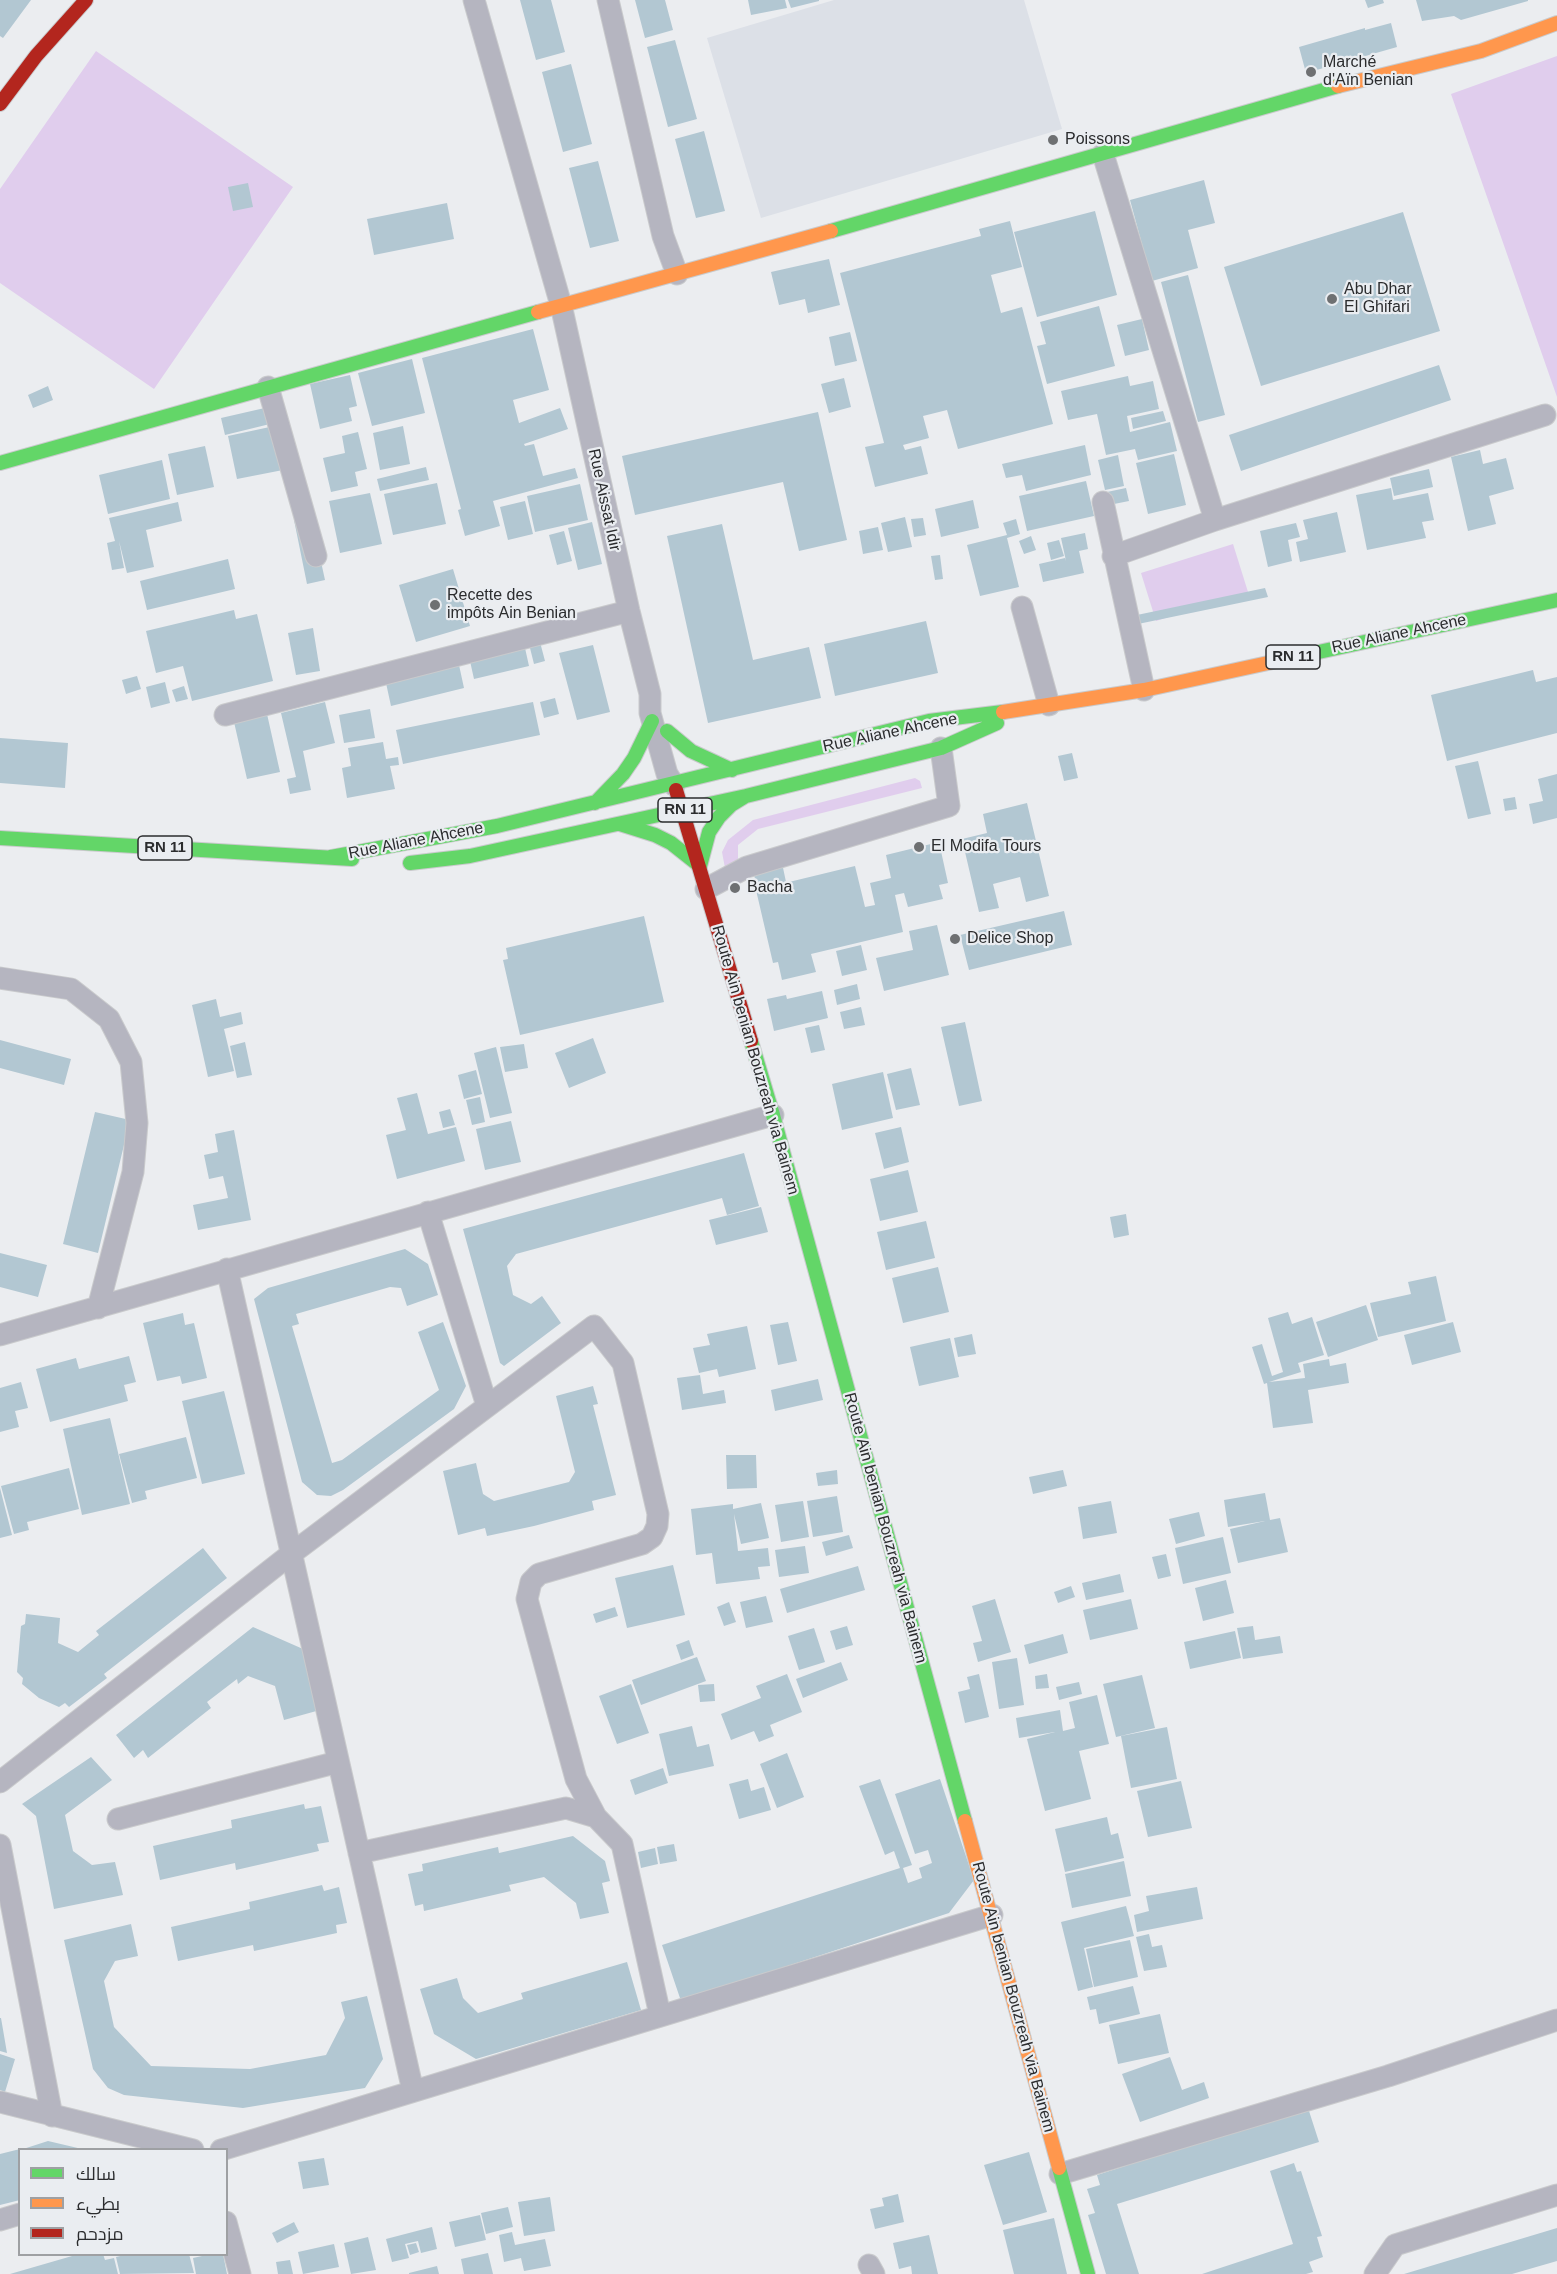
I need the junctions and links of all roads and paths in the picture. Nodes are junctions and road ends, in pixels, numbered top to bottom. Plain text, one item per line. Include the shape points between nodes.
1 (86, 0) edge
2 (474, 0) edge
3 (608, 0) edge
4 (1557, 23) edge
5 (0, 104) edge
6 (1103, 154) junction
7 (677, 274) junction
8 (561, 305) junction
9 (268, 387) junction
10 (1545, 416) dead end
11 (0, 463) edge
12 (1103, 502) dead end
13 (1215, 520) junction
14 (315, 556) dead end
15 (1113, 556) junction
16 (1557, 600) edge
17 (1022, 607) dead end
18 (628, 611) junction
19 (1144, 690) junction
20 (1039, 707) junction
21 (225, 715) dead end
22 (659, 726) junction
23 (941, 748) junction
24 (732, 770) junction
25 (674, 785) junction
26 (746, 796) junction
27 (596, 803) junction
28 (682, 810) junction
29 (620, 823) junction
30 (0, 838) edge
31 (330, 857) junction
32 (374, 862) dead end
33 (396, 864) dead end
34 (700, 866) junction
35 (706, 889) junction
36 (0, 978) edge
37 (773, 1115) junction
38 (428, 1212) junction
39 (227, 1269) junction
40 (98, 1308) junction
41 (0, 1335) edge
42 (487, 1406) junction
43 (291, 1554) junction
44 (338, 1762) junction
45 (0, 1782) edge
46 (596, 1817) junction
47 (118, 1819) dead end
48 (0, 1845) edge
49 (359, 1853) junction
50 (992, 1915) junction
51 (660, 2015) junction
52 (1557, 2020) edge
53 (413, 2091) junction
54 (0, 2102) edge
55 (52, 2116) junction
56 (185, 2148) edge
57 (228, 2148) edge
58 (1060, 2174) junction
59 (1557, 2195) edge
60 (18, 2215) edge
61 (0, 2220) edge
62 (228, 2229) edge
63 (240, 2274) edge
64 (1088, 2274) edge
65 (1376, 2274) edge

1 - 5 main road
2 - 8 street, Rue Aissat Idir
3 - 7 street via 663,236
4 - 6 main road via 1481,51 1360,80
6 - 7 main road
6 - 13 street
7 - 8 main road
8 - 9 main road
8 - 18 street, Rue Aissat Idir
9 - 11 main road
9 - 14 street
10 - 13 street
12 - 15 street
13 - 15 street
15 - 19 street
16 - 19 main road, Rue Aliane Ahcene / RN 11
17 - 20 street
18 - 21 street
18 - 22 street, Rue Aissat Idir via 650,694 660,708
19 - 20 main road, Rue Aliane Ahcene / RN 11
20 - 23 main road, Rue Aliane Ahcene / RN 11
20 - 24 main road, Rue Aliane Ahcene / RN 11 via 929,721
22 - 24 main road via 704,759
22 - 25 street, Rue Aissat Idir via 667,774
22 - 27 main road
23 - 26 main road, Rue Aliane Ahcene / RN 11
23 - 35 street via 949,806 747,867
24 - 25 main road, Rue Aliane Ahcene / RN 11
25 - 27 main road, Rue Aliane Ahcene / RN 11
25 - 28 main road, Route Ain benian Bouzreah via Bainem
26 - 28 main road, Rue Aliane Ahcene / RN 11
26 - 34 main road via 731,805 709,832
27 - 31 main road, Rue Aliane Ahcene / RN 11
28 - 29 main road, Rue Aliane Ahcene / RN 11
28 - 34 main road, Route Ain benian Bouzreah via Bainem
29 - 33 main road, Rue Aliane Ahcene / RN 11 via 470,856
29 - 34 main road via 663,839
30 - 31 main road, RN 11
31 - 32 main road, Rue Aliane Ahcene / RN 11
34 - 35 main road, Route Ain benian Bouzreah via Bainem
35 - 37 main road, Route Ain benian Bouzreah via Bainem
36 - 40 street via 71,989 109,1019 131,1062 137,1123 133,1172
37 - 38 street
37 - 50 main road, Route Ain benian Bouzreah via Bainem
38 - 39 street
38 - 42 street
39 - 40 street
39 - 43 street
40 - 41 street
42 - 43 street
42 - 46 street via 594,1326 623,1363 658,1514 657,1526 652,1537 642,1544 539,1574 527,1593 576,1779
43 - 44 street
43 - 45 street
44 - 47 street
44 - 49 street
46 - 49 street via 566,1808
46 - 51 street via 622,1844
48 - 55 street
49 - 53 street
50 - 51 street
50 - 58 main road, Route Ain benian Bouzreah via Bainem
51 - 53 street
52 - 58 street via 1388,2076
53 - 57 street
54 - 55 street
55 - 56 street
58 - 64 main road, Route Ain benian Bouzreah via Bainem
59 - 65 street via 1395,2244
60 - 61 street
62 - 63 street

